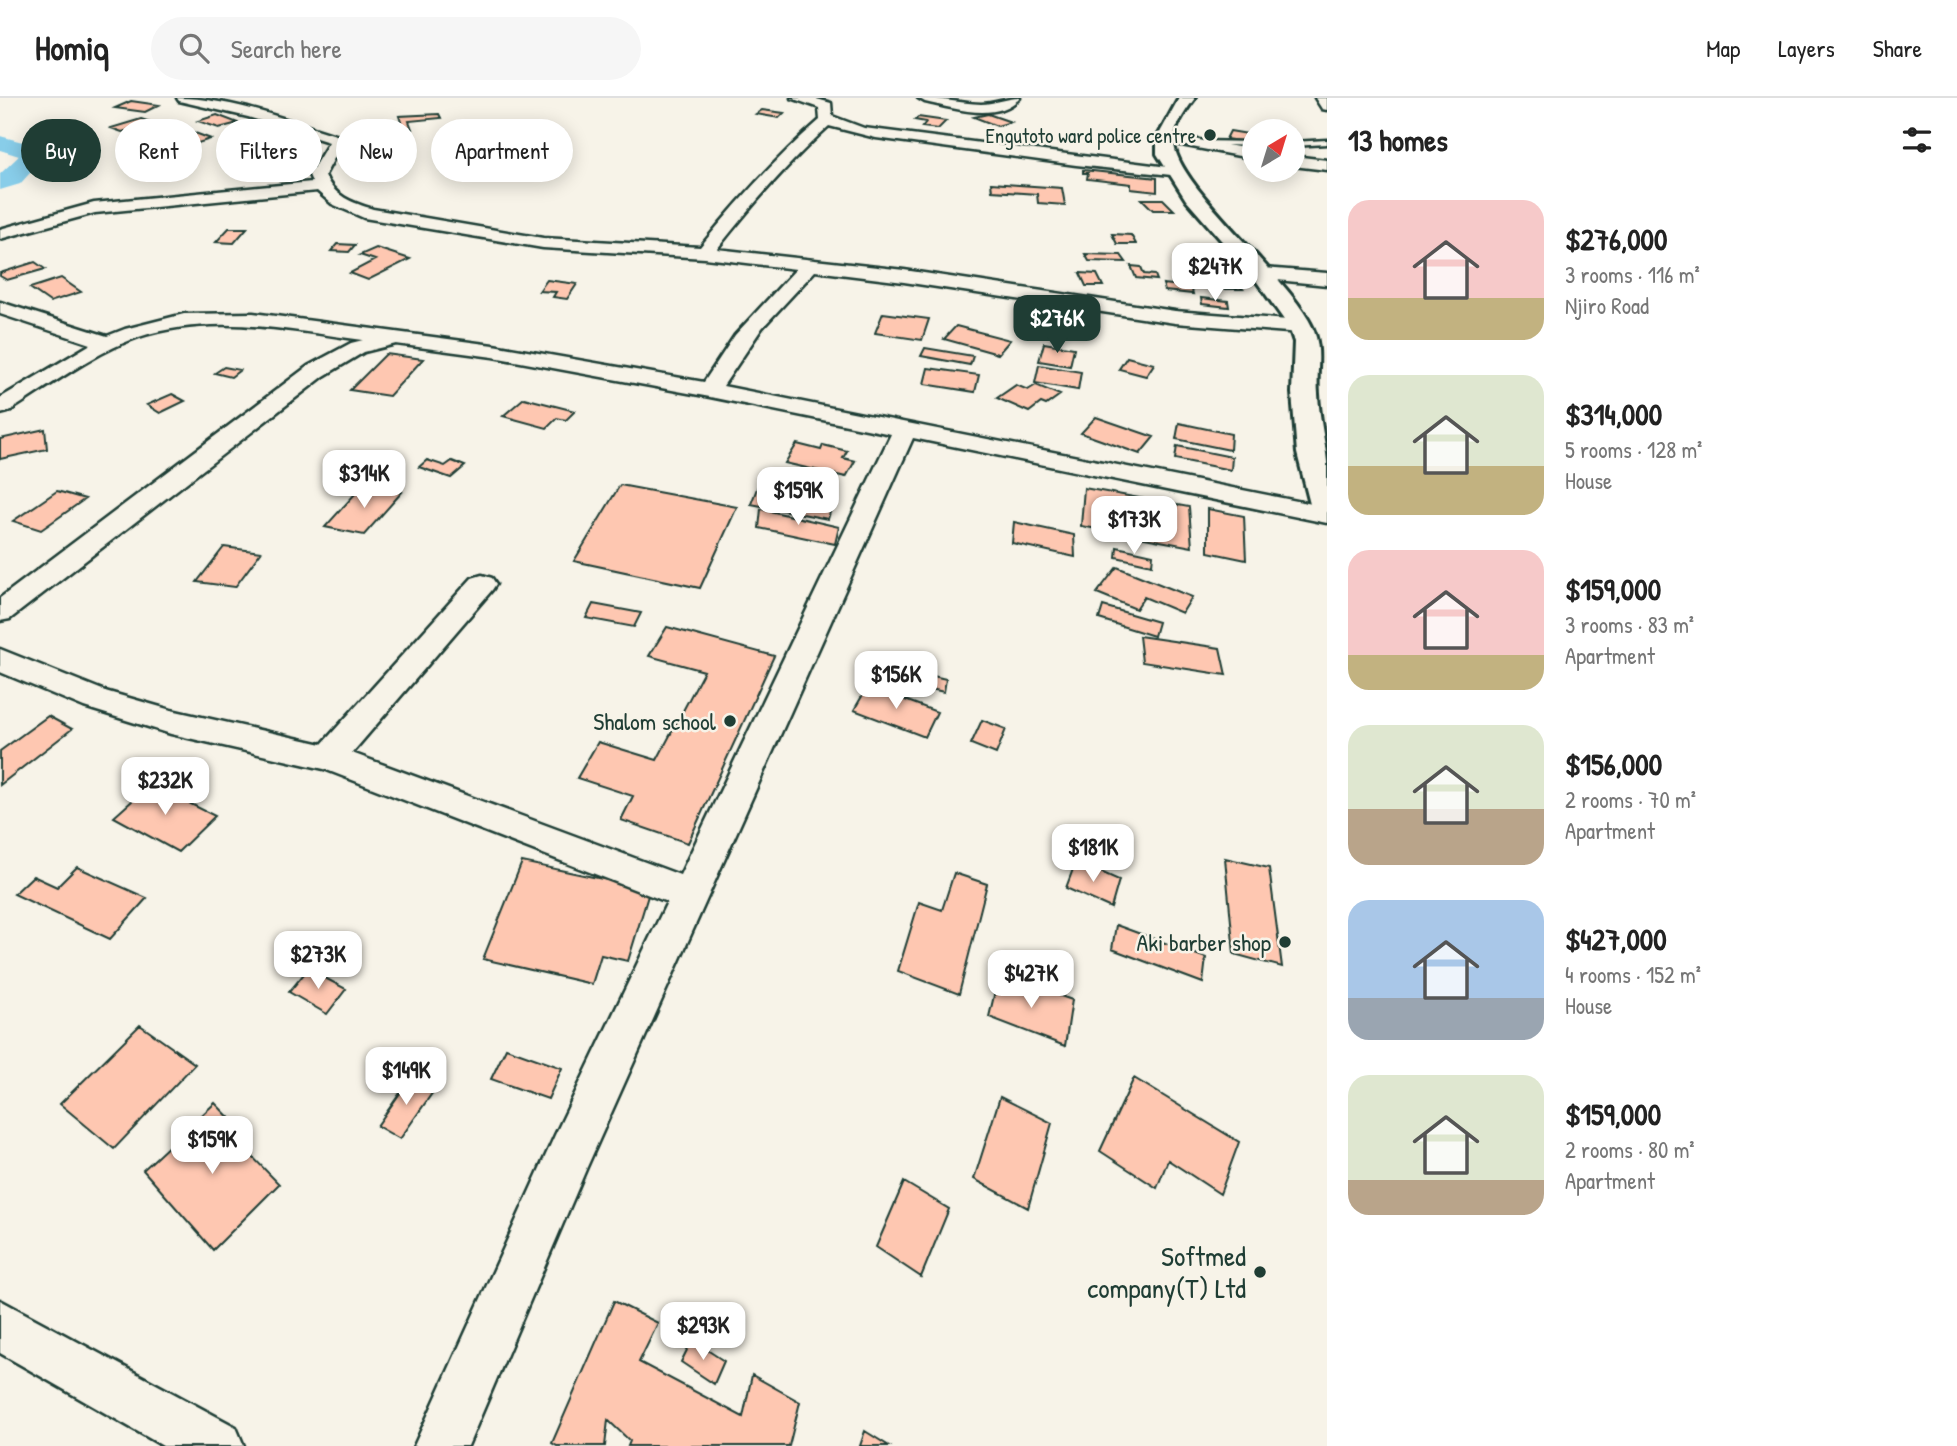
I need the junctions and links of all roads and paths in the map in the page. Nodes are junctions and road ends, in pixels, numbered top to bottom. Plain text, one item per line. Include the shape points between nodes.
1 (184, 98) edge
2 (798, 98) edge
3 (925, 98) edge
4 (1013, 98) edge
5 (1187, 98) edge
6 (1322, 98) edge
7 (271, 105) dead end
8 (1327, 106) edge
9 (831, 108) edge
10 (252, 114) junction
11 (1165, 138) junction
12 (1327, 142) edge
13 (1194, 143) junction
14 (1306, 143) edge
15 (1242, 144) edge
16 (1242, 152) edge
17 (1306, 163) edge
18 (1327, 165) edge
19 (1176, 173) junction
20 (320, 186) junction
21 (0, 234) edge
22 (705, 253) junction
23 (811, 265) junction
24 (1263, 274) junction
25 (1327, 279) edge
26 (0, 308) edge
27 (1301, 327) junction
28 (407, 340) junction
29 (108, 342) junction
30 (0, 379) edge
31 (30, 389) junction
32 (710, 390) junction
33 (0, 407) edge
34 (905, 429) junction
35 (1327, 514) edge
36 (482, 584) dead end
37 (0, 612) edge
38 (0, 659) edge
39 (329, 758) junction
40 (692, 895) junction
41 (0, 1325) edge
42 (217, 1446) edge
43 (441, 1446) edge

1 - 10 street
2 - 9 street
3 - 4 street via 993,108 1006,106
5 - 11 street
6 - 8 street
7 - 10 street
9 - 19 street via 856,130
9 - 22 street
10 - 20 street via 337,140 317,176
11 - 13 street
11 - 19 street via 1166,154
12 - 14 lane
13 - 15 lane
13 - 16 street
17 - 18 street
19 - 24 street
20 - 21 street via 94,208
20 - 22 street via 345,205 370,214 472,233 567,246
22 - 23 street
23 - 27 street via 1175,317
23 - 32 street via 725,360
24 - 25 street
24 - 27 street
26 - 29 street
27 - 35 street via 1306,342 1311,453
28 - 29 street via 223,318 165,324
28 - 32 street
28 - 37 street via 366,344 316,371
29 - 31 street
30 - 31 street
31 - 33 street
32 - 34 street
34 - 35 street
34 - 40 street
36 - 39 street
38 - 39 street via 146,715
39 - 40 street
40 - 43 street via 566,1163
41 - 42 street

